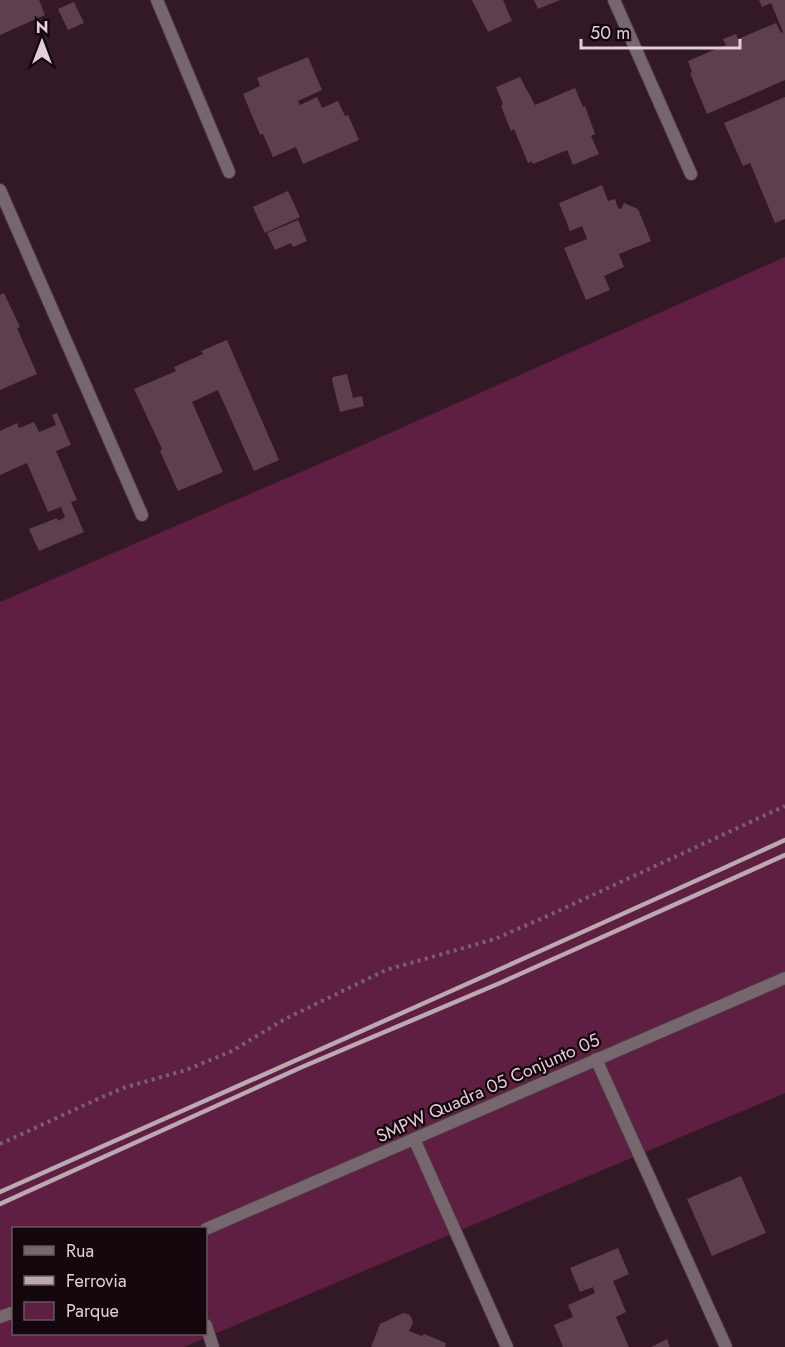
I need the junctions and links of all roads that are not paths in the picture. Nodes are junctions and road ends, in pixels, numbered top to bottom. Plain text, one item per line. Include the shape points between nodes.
1 (157, 0) edge
2 (614, 0) edge
3 (230, 172) dead end
4 (691, 174) dead end
5 (0, 190) edge
6 (142, 515) dead end
7 (785, 978) edge
8 (596, 1059) junction
9 (414, 1141) junction
10 (207, 1229) edge
11 (207, 1328) edge
12 (213, 1347) edge
13 (507, 1347) edge
14 (726, 1347) edge

1 - 3 street
2 - 4 street
5 - 6 street
7 - 8 street, SMPW Quadra 05 Conjunto 05
8 - 9 street, SMPW Quadra 05 Conjunto 05
8 - 14 street
9 - 10 street, SMPW Quadra 05 Conjunto 05
9 - 13 street
11 - 12 street

